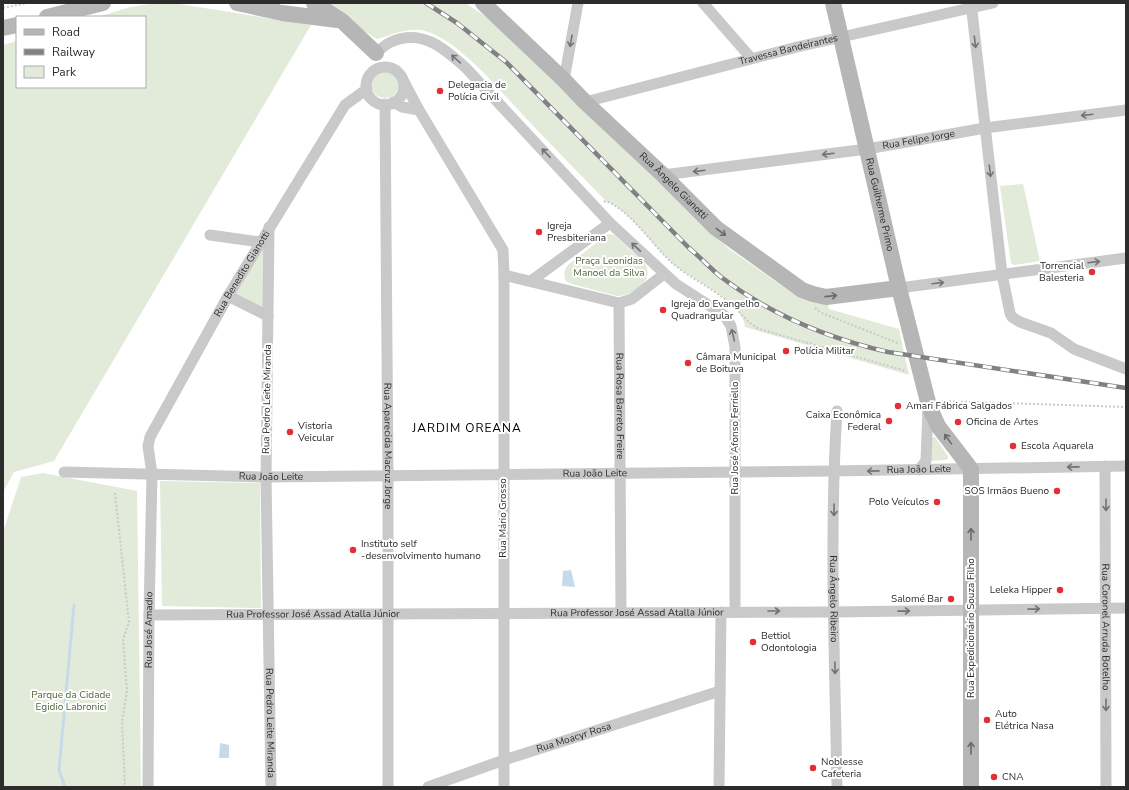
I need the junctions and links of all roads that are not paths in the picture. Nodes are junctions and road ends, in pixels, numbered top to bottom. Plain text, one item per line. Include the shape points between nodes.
1 (103, 3) edge
2 (296, 3) edge
3 (314, 3) edge
4 (483, 3) edge
5 (578, 3) edge
6 (703, 3) edge
7 (833, 3) edge
8 (993, 3) edge
9 (245, 4) edge
10 (971, 5) edge
11 (277, 9) edge
12 (51, 16) edge
13 (342, 21) junction
14 (16, 25) edge
15 (3, 28) edge
16 (841, 37) junction
17 (376, 53) junction
18 (751, 58) junction
19 (372, 72) junction
20 (399, 74) junction
21 (564, 80) junction
22 (367, 89) junction
23 (585, 102) junction
24 (389, 103) junction
25 (419, 110) junction
26 (1126, 110) edge
27 (985, 128) junction
28 (867, 149) junction
29 (663, 175) junction
30 (610, 223) junction
31 (269, 226) junction
32 (210, 235) dead end
33 (260, 242) junction
34 (1126, 258) edge
35 (664, 274) junction
36 (1002, 274) junction
37 (504, 275) junction
38 (531, 281) junction
39 (899, 288) junction
40 (228, 296) junction
41 (619, 303) junction
42 (268, 316) junction
43 (1126, 369) edge
44 (928, 404) junction
45 (837, 411) dead end
46 (1106, 466) junction
47 (1126, 466) edge
48 (971, 469) junction
49 (919, 470) junction
50 (64, 472) dead end
51 (735, 472) junction
52 (833, 472) junction
53 (620, 473) junction
54 (152, 474) junction
55 (503, 474) junction
56 (388, 475) junction
57 (266, 476) junction
58 (1106, 608) junction
59 (1126, 608) edge
60 (971, 610) junction
61 (735, 611) junction
62 (621, 612) junction
63 (721, 612) junction
64 (834, 612) junction
65 (504, 613) junction
66 (388, 614) junction
67 (148, 615) junction
68 (267, 615) junction
69 (720, 692) junction
70 (504, 760) junction
71 (148, 787) edge
72 (271, 787) edge
73 (388, 787) edge
74 (428, 787) edge
75 (504, 787) edge
76 (719, 787) edge
77 (837, 787) edge
78 (971, 787) edge
79 (1106, 787) edge

1 - 12 main road
2 - 11 main road via 291,10
3 - 13 main road
4 - 21 main road, Rua Ângelo Gianotti
5 -> 21 street
6 - 18 street
7 - 16 main road, Rua Guilherme Primo
8 - 10 street, Travessa Bandeirantes
9 - 11 main road
10 - 16 street, Travessa Bandeirantes
10 -> 27 street
11 - 13 main road
13 - 17 main road
14 - 15 main road
16 - 18 street, Travessa Bandeirantes
16 - 28 main road, Rua Guilherme Primo
17 - 19 street
17 - 20 street
30 -> 17 street, Rua José Afonso Ferriello via 466,68 444,49 424,40 406,37 390,42
18 - 23 street, Travessa Bandeirantes
19 - 20 street via 389,67
19 - 22 street
20 - 24 street via 403,90 398,99
20 - 25 street
21 - 23 main road, Rua Ângelo Gianotti
22 - 24 street via 372,99
22 - 31 street, Rua Benedito Gianotti via 345,105
23 - 29 main road, Rua Ângelo Gianotti
24 - 25 street
24 - 56 street, Rua Aparecida Macruz Jorge
25 - 37 street, Rua Mário Grosso via 503,250
26 -> 27 street, Rua Felipe Jorge
27 - 28 street, Rua Felipe Jorge
27 -> 36 street
28 -> 29 street, Rua Felipe Jorge
28 - 39 main road, Rua Guilherme Primo
29 -> 39 main road, Rua Ângelo Gianotti via 716,228 802,290 826,296
35 -> 30 street, Rua José Afonso Ferriello
30 - 38 street
31 - 33 street, Rua Benedito Gianotti
31 - 42 street, Rua Pedro Leite Miranda
32 - 33 street
33 - 40 street, Rua Benedito Gianotti
36 -> 34 street
35 - 41 street via 632,299
51 -> 35 street, Rua José Afonso Ferriello via 735,347 732,331 727,319 720,313
39 -> 36 street
36 - 43 street via 1012,317 1051,333 1078,351
37 - 38 street
37 - 55 street, Rua Mário Grosso
38 - 41 street
39 - 44 main road, Rua Guilherme Primo
40 - 42 street
40 - 54 street, Rua Benedito Gianotti via 150,436 148,446
41 - 53 street, Rua Rosa Barreto Freire
42 - 57 street, Rua Pedro Leite Miranda
48 -> 44 main road, Rua Guilherme Primo via 938,426
44 - 49 street via 926,461
45 - 52 street, Rua Ângelo Ribeiro
46 - 47 street, Rua João Leite
46 -> 48 street, Rua João Leite
46 -> 58 street, Rua Coronel Arruda Botelho
48 - 49 street, Rua João Leite
60 -> 48 main road, Rua Expedicionário Souza Filho
49 -> 52 street, Rua João Leite
50 - 54 street, Rua João Leite
51 - 52 street, Rua João Leite
51 - 53 street, Rua João Leite
51 - 61 street, Rua José Afonso Ferriello
52 -> 64 street, Rua Ângelo Ribeiro
53 - 55 street, Rua João Leite
53 - 62 street, Rua Rosa Barreto Freire
54 - 57 street, Rua João Leite
54 - 67 street, Rua José Amadio
55 - 56 street, Rua João Leite
55 - 65 street, Rua Mário Grosso
56 - 57 street, Rua João Leite
56 - 66 street, Rua Aparecida Macruz Jorge
57 - 68 street, Rua Pedro Leite Miranda
58 - 59 street, Rua Professor José Assad Atalla Júnior
60 -> 58 street, Rua Professor José Assad Atalla Júnior
58 -> 79 street, Rua Coronel Arruda Botelho
64 -> 60 street, Rua Professor José Assad Atalla Júnior
78 -> 60 main road, Rua Expedicionário Souza Filho
61 - 63 street, Rua Professor José Assad Atalla Júnior
61 -> 64 street, Rua Professor José Assad Atalla Júnior
62 - 63 street, Rua Professor José Assad Atalla Júnior
62 - 65 street, Rua Professor José Assad Atalla Júnior
63 - 69 street
64 -> 77 street, Rua Ângelo Ribeiro
65 - 66 street, Rua Professor José Assad Atalla Júnior
65 - 70 street, Rua Mário Grosso
66 - 68 street, Rua Professor José Assad Atalla Júnior
66 - 73 street, Rua Aparecida Macruz Jorge
67 - 68 street, Rua Professor José Assad Atalla Júnior
67 - 71 street, Rua José Amadio
68 - 72 street, Rua Pedro Leite Miranda
69 - 70 street, Rua Moacyr Rosa
69 - 76 street
70 - 74 street, Rua Moacyr Rosa
70 - 75 street, Rua Mário Grosso

